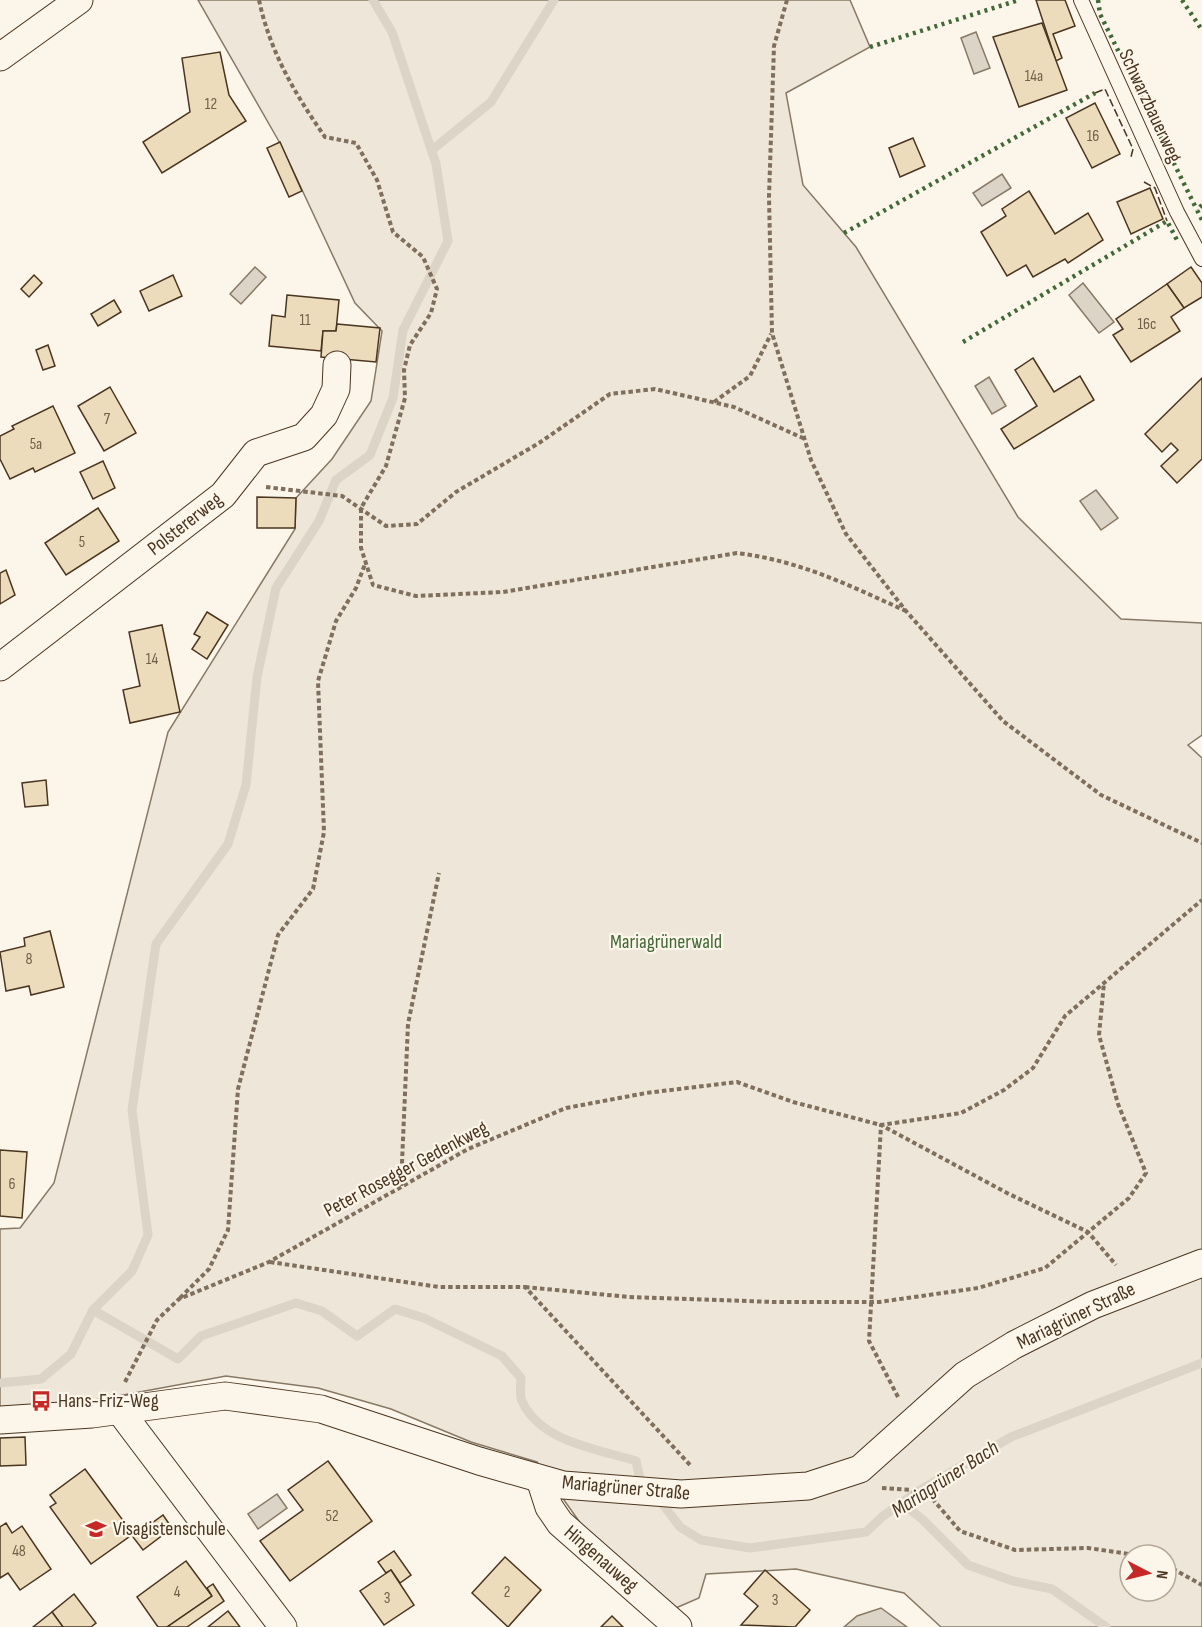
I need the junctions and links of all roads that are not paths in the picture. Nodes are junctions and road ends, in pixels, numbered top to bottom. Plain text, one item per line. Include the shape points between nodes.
1 (79, 0) edge
2 (1081, 0) edge
3 (0, 57) edge
4 (1202, 259) edge
5 (338, 365) dead end
6 (0, 668) edge
7 (1202, 1263) edge
8 (122, 1398) junction
9 (0, 1420) edge
10 (540, 1479) junction
11 (283, 1627) edge
12 (678, 1627) edge

1 - 3 street
2 - 4 lane, Schwarzbauerweg
5 - 6 street, Polstererweg via 336,388 324,415 304,437 256,453 223,495
7 - 10 street, Mariagrüner Straße via 1132,1288 1014,1345 965,1376 860,1469 808,1486 681,1494 613,1491
8 - 9 street, Mariagrüner Straße
8 - 10 street, Mariagrüner Straße via 225,1396 321,1409
8 - 11 street
10 - 12 street, Hingenauweg via 549,1507 560,1523

